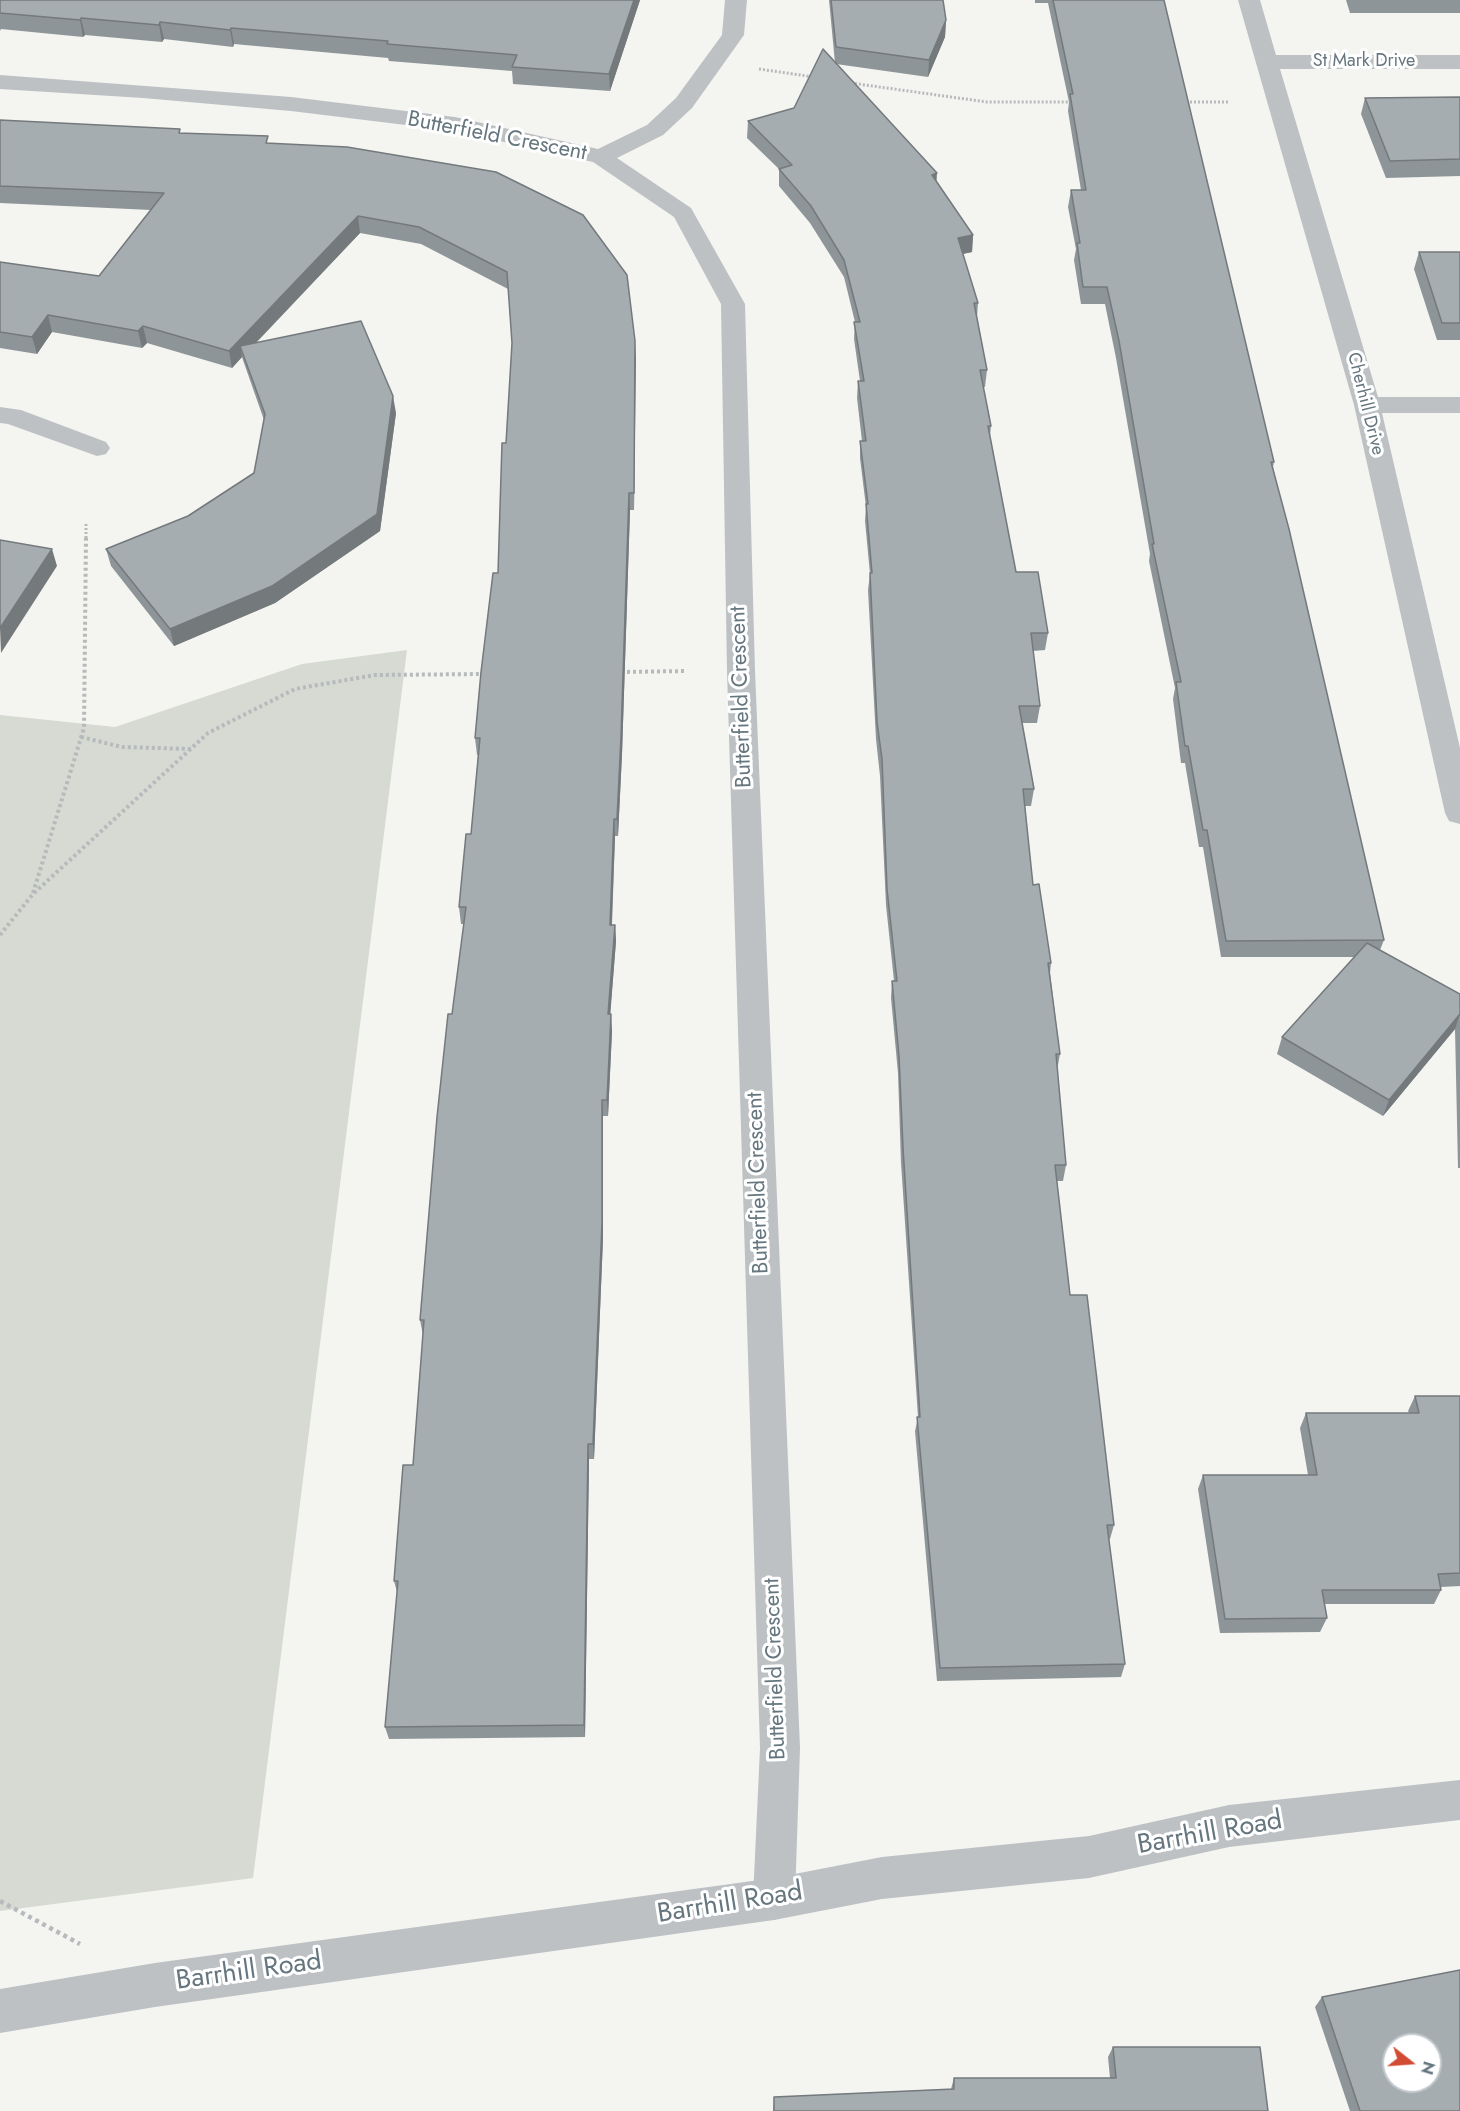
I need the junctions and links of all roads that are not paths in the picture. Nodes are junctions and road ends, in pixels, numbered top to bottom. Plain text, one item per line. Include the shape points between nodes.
1 (736, 0) edge
2 (1249, 0) edge
3 (1268, 62) junction
4 (1460, 62) edge
5 (0, 82) edge
6 (601, 157) junction
7 (1367, 405) junction
8 (1460, 405) edge
9 (0, 415) edge
10 (97, 448) dead end
11 (1460, 813) edge
12 (1460, 1800) edge
13 (774, 1899) junction
14 (0, 2011) edge

1 - 6 street via 733,35 684,103 655,130
2 - 3 street, Cherhill Drive
3 - 4 street, St Mark Drive
3 - 7 street, Cherhill Drive
5 - 6 street, Butterfield Crescent via 143,91 455,124
6 - 13 street, Butterfield Crescent via 683,213 733,304 741,671 780,1748
7 - 8 street
7 - 11 street, Cherhill Drive
9 - 10 street
12 - 13 street, Barrhill Road via 1229,1826 1089,1857 882,1878
13 - 14 street, Barrhill Road via 155,1984

